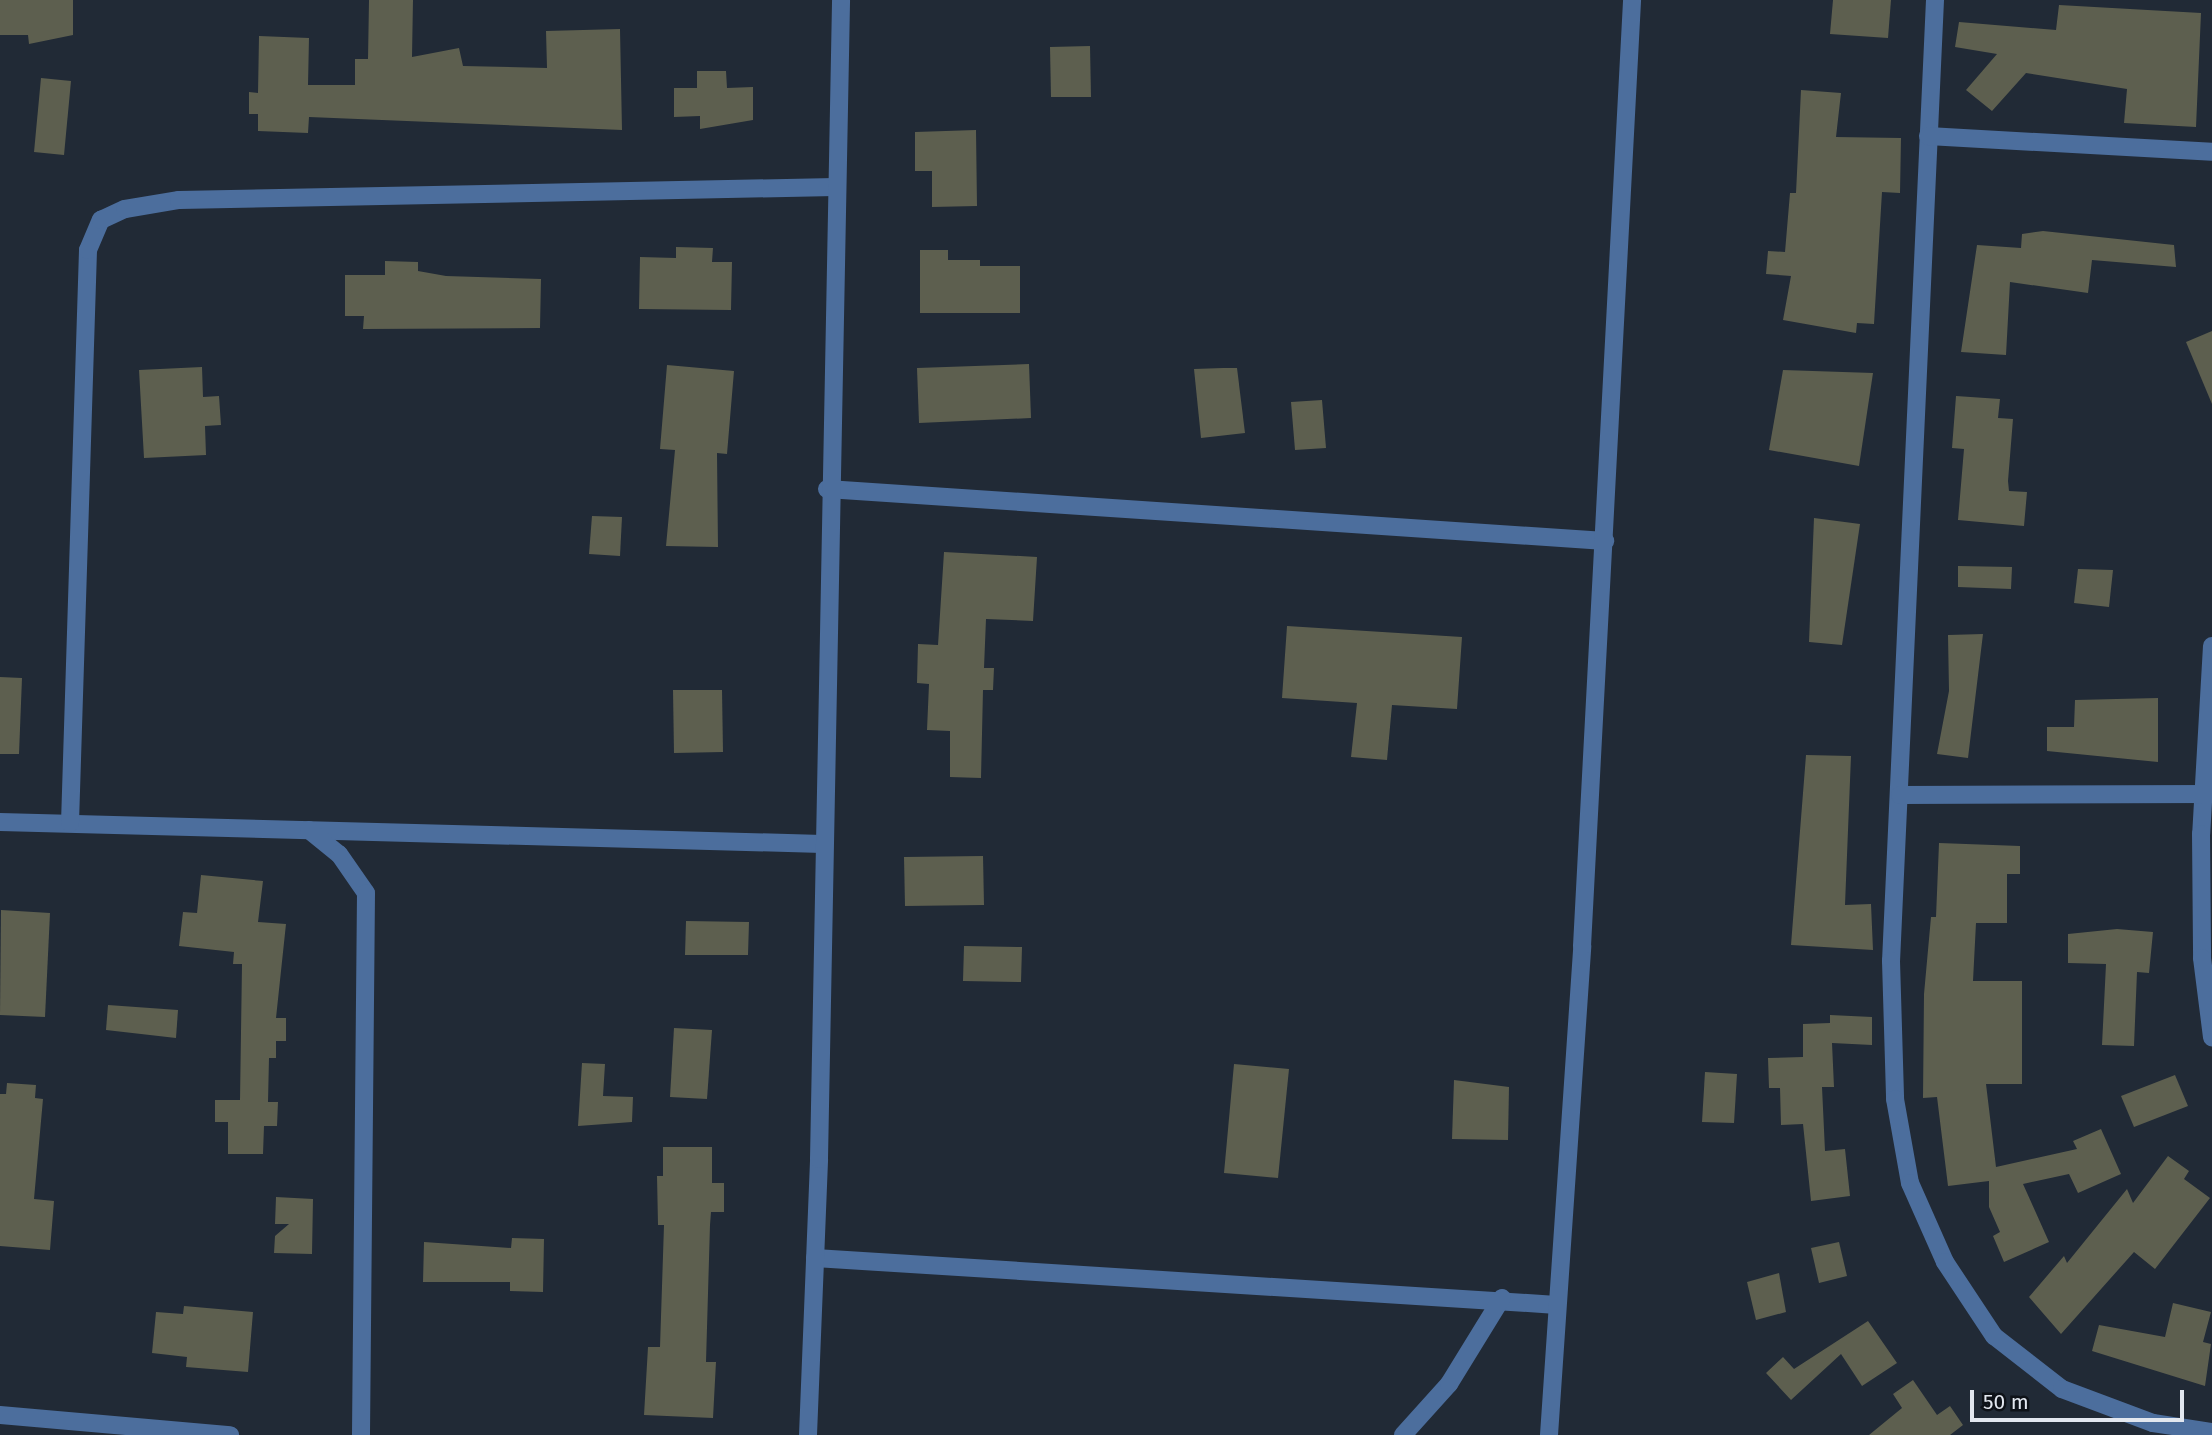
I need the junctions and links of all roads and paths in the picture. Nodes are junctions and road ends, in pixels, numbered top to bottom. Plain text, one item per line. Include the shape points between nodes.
1 (841, 0) edge
2 (1632, 0) edge
3 (1935, 0) edge
4 (1928, 136) junction
5 (2212, 152) edge
6 (835, 187) junction
7 (827, 489) junction
8 (1605, 541) junction
9 (2212, 646) edge
10 (2207, 794) edge
11 (1900, 795) junction
12 (0, 822) edge
13 (70, 823) junction
14 (309, 830) junction
15 (823, 844) junction
16 (2212, 1037) edge
17 (815, 1258) junction
18 (1502, 1298) junction
19 (1557, 1305) junction
20 (0, 1415) edge
21 (84, 1429) edge
22 (2212, 1432) edge
23 (230, 1435) edge
24 (361, 1435) edge
25 (808, 1435) edge
26 (1403, 1435) edge
27 (1549, 1435) edge

1 - 6 street
2 - 8 street
3 - 4 street
4 - 5 street
4 - 11 street
6 - 7 street
6 - 13 street via 179,200 125,209 101,220 88,250
7 - 8 street
7 - 15 street
8 - 19 street
9 - 10 street
10 - 11 street
10 - 16 street via 2202,958
11 - 22 street via 1891,961 1895,1099 1910,1183 1945,1262 1994,1336 2062,1389 2153,1423
12 - 13 street
13 - 14 street
14 - 15 street
14 - 24 street via 339,854 366,893
15 - 17 street
17 - 18 street
17 - 25 street
18 - 19 street
18 - 26 street via 1449,1384
19 - 27 street
20 - 21 street
21 - 23 street

